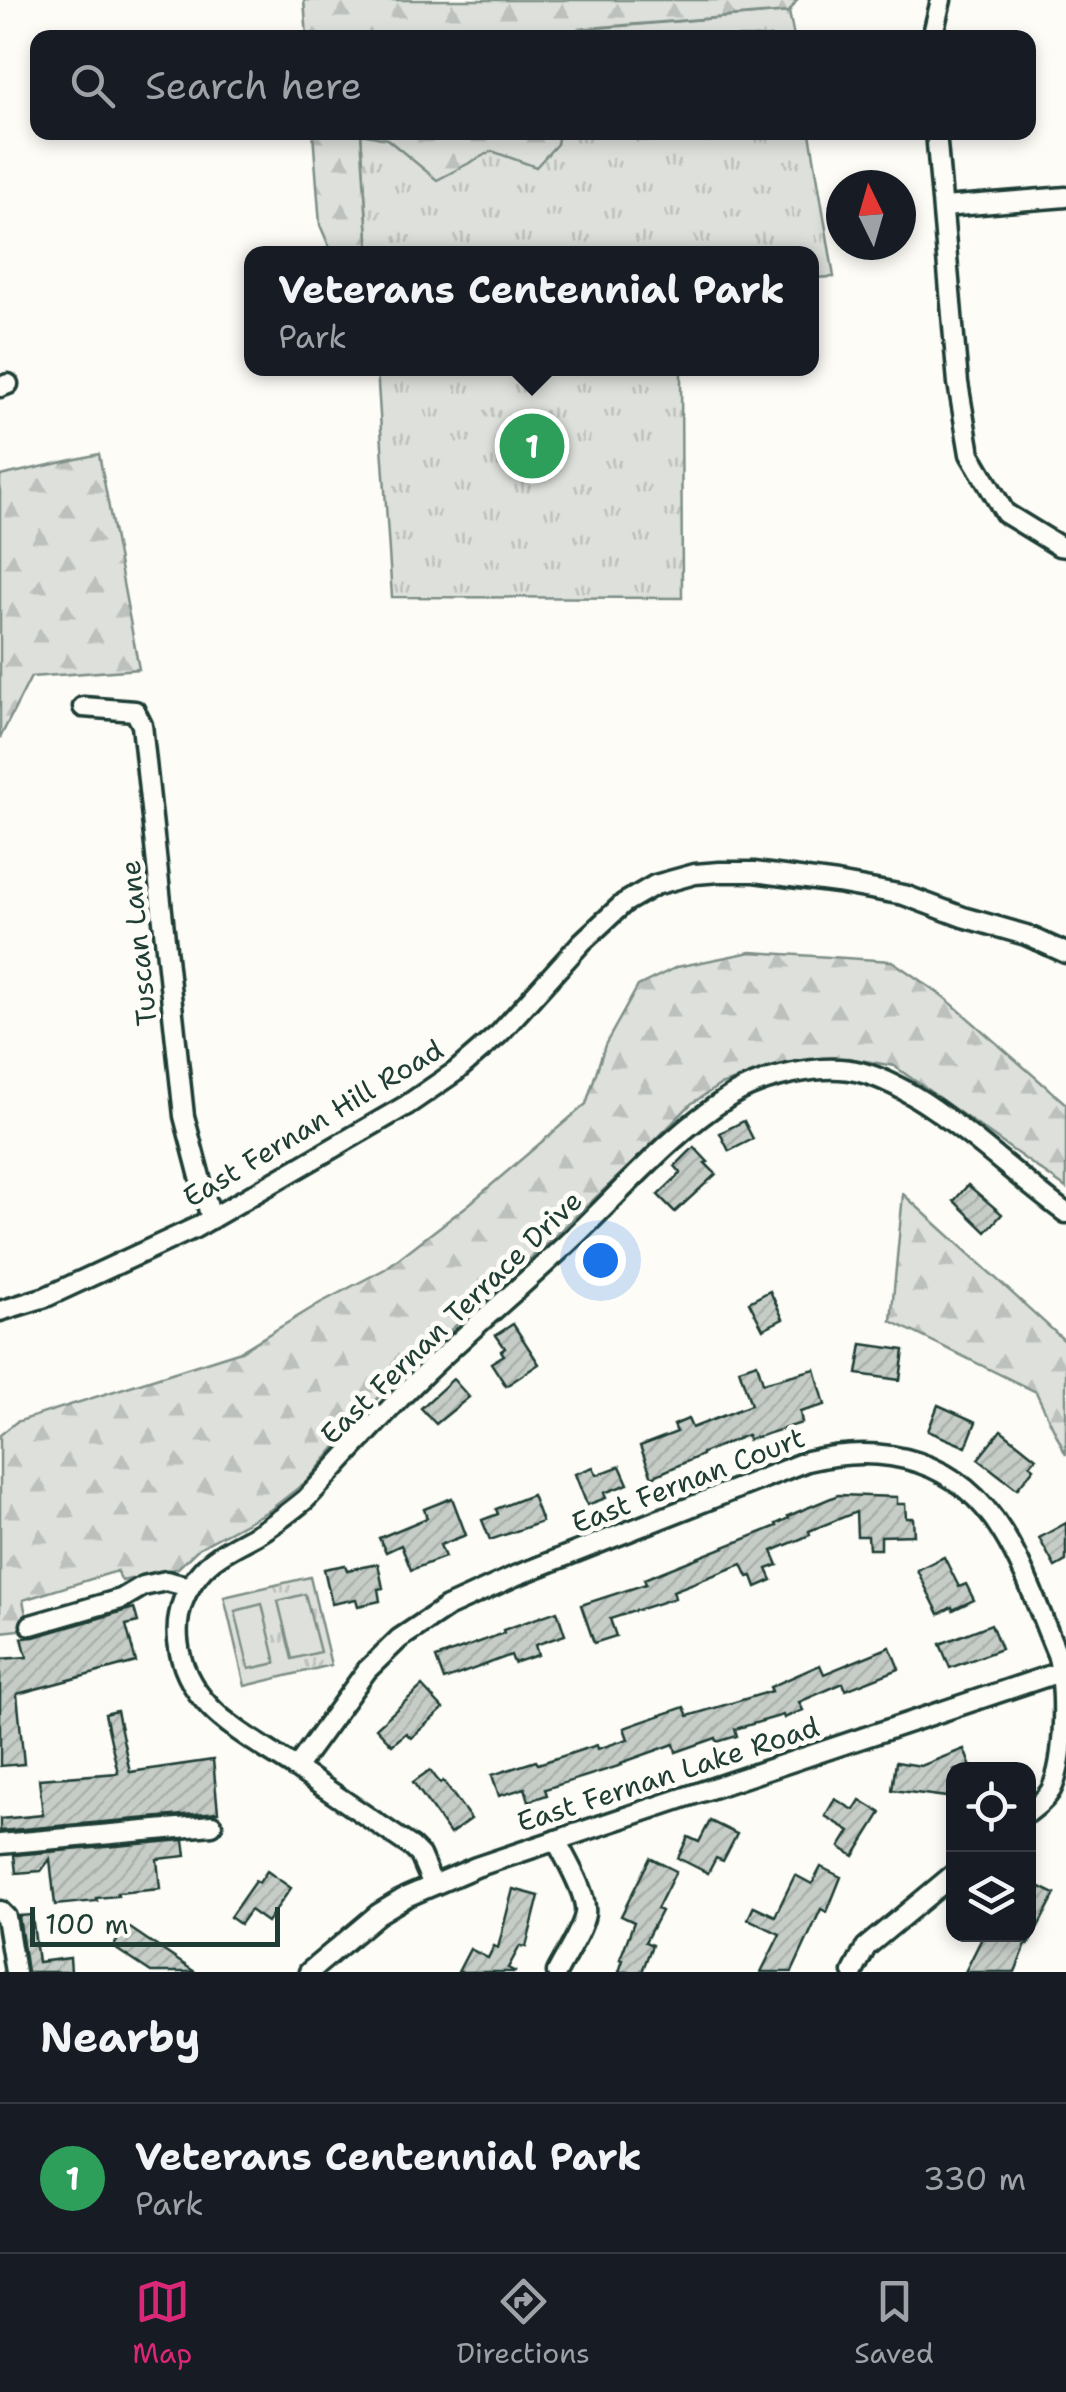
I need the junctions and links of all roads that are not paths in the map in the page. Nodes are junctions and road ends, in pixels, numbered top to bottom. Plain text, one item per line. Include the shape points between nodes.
1 (941, 0) edge
2 (934, 30) edge
3 (937, 140) edge
4 (1066, 196) edge
5 (944, 207) junction
6 (1066, 547) edge
7 (83, 707) dead end
8 (1066, 953) edge
9 (1066, 1212) edge
10 (211, 1220) junction
11 (0, 1311) edge
12 (190, 1587) junction
13 (31, 1626) dead end
14 (1064, 1670) edge
15 (296, 1768) junction
16 (1036, 1806) edge
17 (212, 1825) dead end
18 (556, 1840) junction
19 (0, 1844) edge
20 (946, 1881) edge
21 (434, 1886) junction
22 (0, 1911) edge
23 (15, 1972) edge
24 (309, 1972) edge
25 (557, 1972) edge
26 (852, 1972) edge

1 - 2 street
3 - 5 street
4 - 5 street
5 - 6 street via 970,454 1005,513
7 - 10 street, Tuscan Lane via 135,711 142,725 184,1116
8 - 10 street, East Fernan Hill Road via 904,895 754,872 677,878 624,903 455,1072
9 - 12 street, East Fernan Terrace Drive via 954,1125 880,1078 837,1068 744,1090 680,1134 420,1378 306,1499 210,1562
10 - 11 street, East Fernan Hill Road via 46,1298
12 - 13 street via 142,1586 121,1599
12 - 15 street via 176,1641 192,1685 220,1716
14 - 15 street, East Fernan Court via 1011,1547 979,1502 930,1466 904,1458 873,1452 829,1456 446,1607 367,1670
14 - 16 street via 1057,1773
14 - 18 street, East Fernan Lake Road
15 - 21 street via 412,1847
17 - 19 street
18 - 21 street, East Fernan Lake Road
18 - 25 street via 585,1906
20 - 26 street via 866,1947
21 - 24 street, East Fernan Lake Road via 378,1914
22 - 23 street

